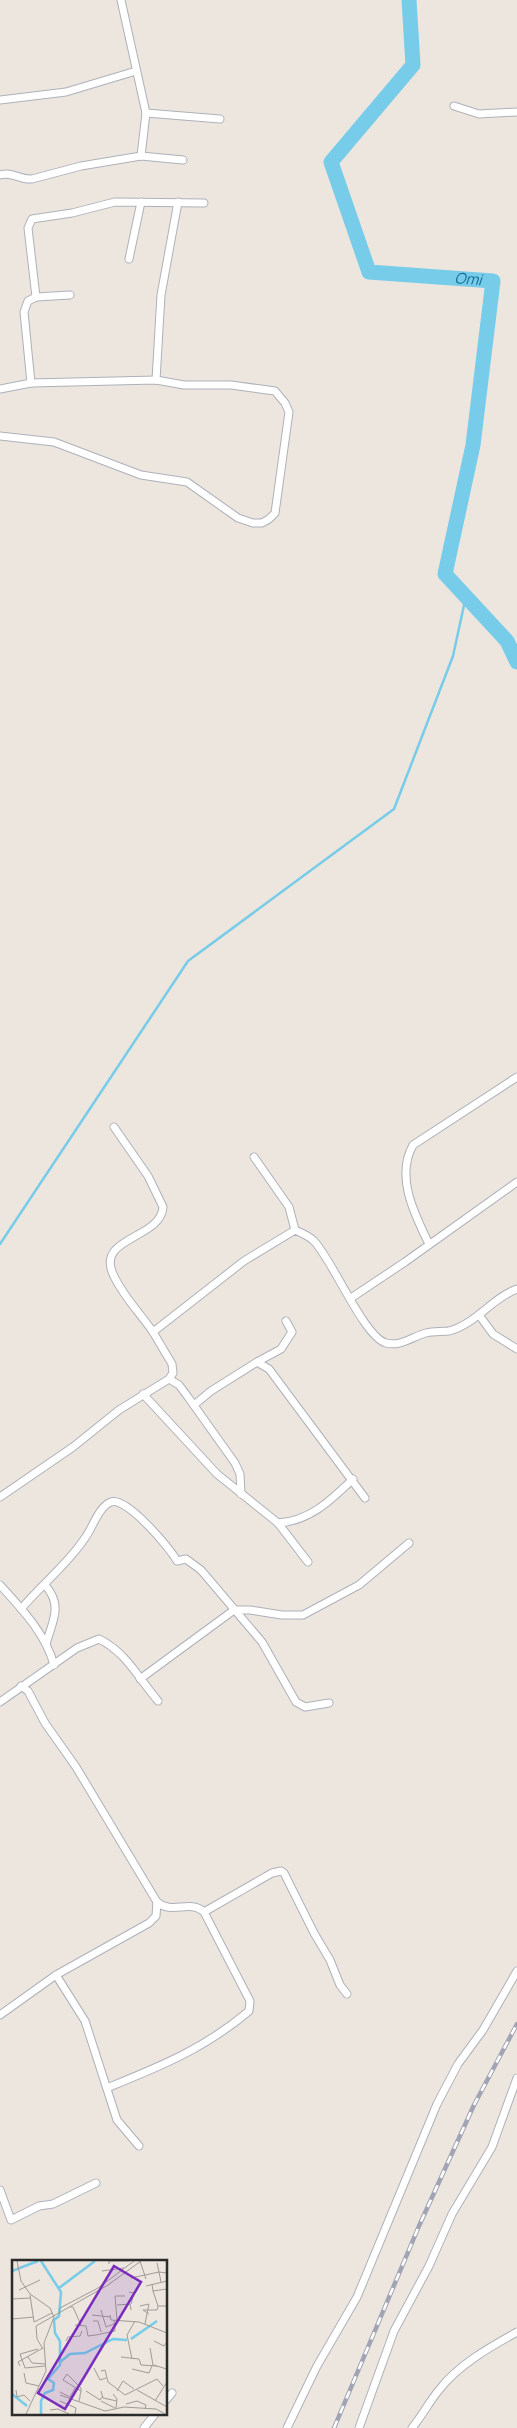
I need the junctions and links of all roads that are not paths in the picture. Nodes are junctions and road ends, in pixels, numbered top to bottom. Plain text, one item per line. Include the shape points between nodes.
1 (121, 0) edge
2 (136, 71) junction
3 (0, 100) edge
4 (454, 106) dead end
5 (517, 112) edge
6 (146, 113) junction
7 (220, 119) dead end
8 (141, 156) junction
9 (183, 160) dead end
10 (0, 175) edge
11 (140, 202) junction
12 (178, 202) junction
13 (204, 203) dead end
14 (129, 259) dead end
15 (70, 295) dead end
16 (36, 297) junction
17 (156, 380) junction
18 (31, 384) junction
19 (0, 389) edge
20 (0, 436) edge
21 (517, 1077) edge
22 (114, 1127) dead end
23 (254, 1157) dead end
24 (517, 1182) edge
25 (295, 1230) junction
26 (429, 1244) junction
27 (517, 1289) edge
28 (351, 1298) junction
29 (479, 1315) junction
30 (286, 1321) dead end
31 (153, 1332) junction
32 (517, 1350) edge
33 (257, 1362) junction
34 (169, 1379) junction
35 (142, 1394) junction
36 (194, 1405) junction
37 (352, 1479) junction
38 (241, 1494) junction
39 (0, 1497) edge
40 (365, 1498) dead end
41 (278, 1523) junction
42 (409, 1543) dead end
43 (308, 1562) dead end
44 (0, 1585) edge
45 (45, 1585) junction
46 (21, 1609) junction
47 (234, 1610) junction
48 (46, 1644) junction
49 (54, 1665) junction
50 (140, 1679) junction
51 (21, 1686) junction
52 (158, 1701) dead end
53 (0, 1702) edge
54 (328, 1703) dead end
55 (157, 1902) junction
56 (204, 1912) junction
57 (517, 1971) edge
58 (56, 1976) junction
59 (346, 1994) dead end
60 (0, 2015) edge
61 (517, 2078) edge
62 (107, 2088) junction
63 (139, 2146) dead end
64 (96, 2183) dead end
65 (0, 2190) edge
66 (517, 2332) edge
67 (172, 2393) dead end
68 (168, 2398) edge
69 (153, 2416) edge
70 (144, 2428) edge
71 (287, 2428) edge
72 (359, 2428) edge
73 (412, 2428) edge

1 - 2 street
2 - 3 street via 66,92
2 - 6 street
4 - 5 street via 479,114
6 - 7 street
6 - 8 street
8 - 9 street
8 - 10 street via 26,180 9,172
11 - 12 street
11 - 14 street
11 - 16 street via 115,202 32,219 28,228
12 - 13 street
12 - 17 street via 161,295
15 - 16 street
16 - 18 street via 28,301 24,312
17 - 18 street
17 - 20 street via 184,385 259,388 275,391 280,397 288,412 274,513 269,519 253,523 238,518 187,482 141,475 54,442
18 - 19 street
21 - 26 street via 413,1145 407,1156 405,1170 409,1192
22 - 31 street via 138,1160 163,1207 159,1218 118,1247 109,1259 118,1286
23 - 25 street via 288,1207
24 - 26 street
25 - 28 street via 314,1240
25 - 31 street via 244,1261
26 - 28 street
27 - 29 street
28 - 29 street via 362,1318 386,1343 450,1330
29 - 32 street via 493,1334
30 - 33 street via 292,1332 281,1349
31 - 34 street via 172,1364 173,1373
33 - 36 street
33 - 37 street via 269,1369
34 - 35 street
34 - 36 street
35 - 38 street via 217,1474
35 - 39 street
36 - 38 street via 235,1463 240,1474
37 - 40 street
37 - 41 street via 318,1510 297,1520
38 - 41 street
41 - 43 street
42 - 47 street via 360,1585 302,1615
44 - 46 street
45 - 46 street
45 - 47 street via 84,1541 102,1510 117,1501 144,1520 177,1561 186,1559 201,1570
45 - 48 street via 56,1601
46 - 48 street
47 - 50 street
47 - 54 street via 262,1642 296,1702 305,1707
48 - 49 street
49 - 50 street via 86,1642 99,1639 109,1643
49 - 51 street
50 - 52 street
51 - 53 street
51 - 55 street via 28,1691 45,1723 76,1767
55 - 56 street via 171,1909 188,1906
55 - 58 street via 156,1916 149,1923
56 - 59 street via 281,1871
56 - 62 street via 250,2001 249,2011 194,2050
57 - 71 street via 483,2030 458,2064 437,2104 357,2297 317,2366
58 - 60 street
58 - 62 street via 85,2021
61 - 72 street via 492,2147 452,2214 394,2331
62 - 63 street via 117,2120
64 - 65 street via 12,2220
66 - 73 street via 455,2373 439,2389
67 - 68 street
69 - 70 street

